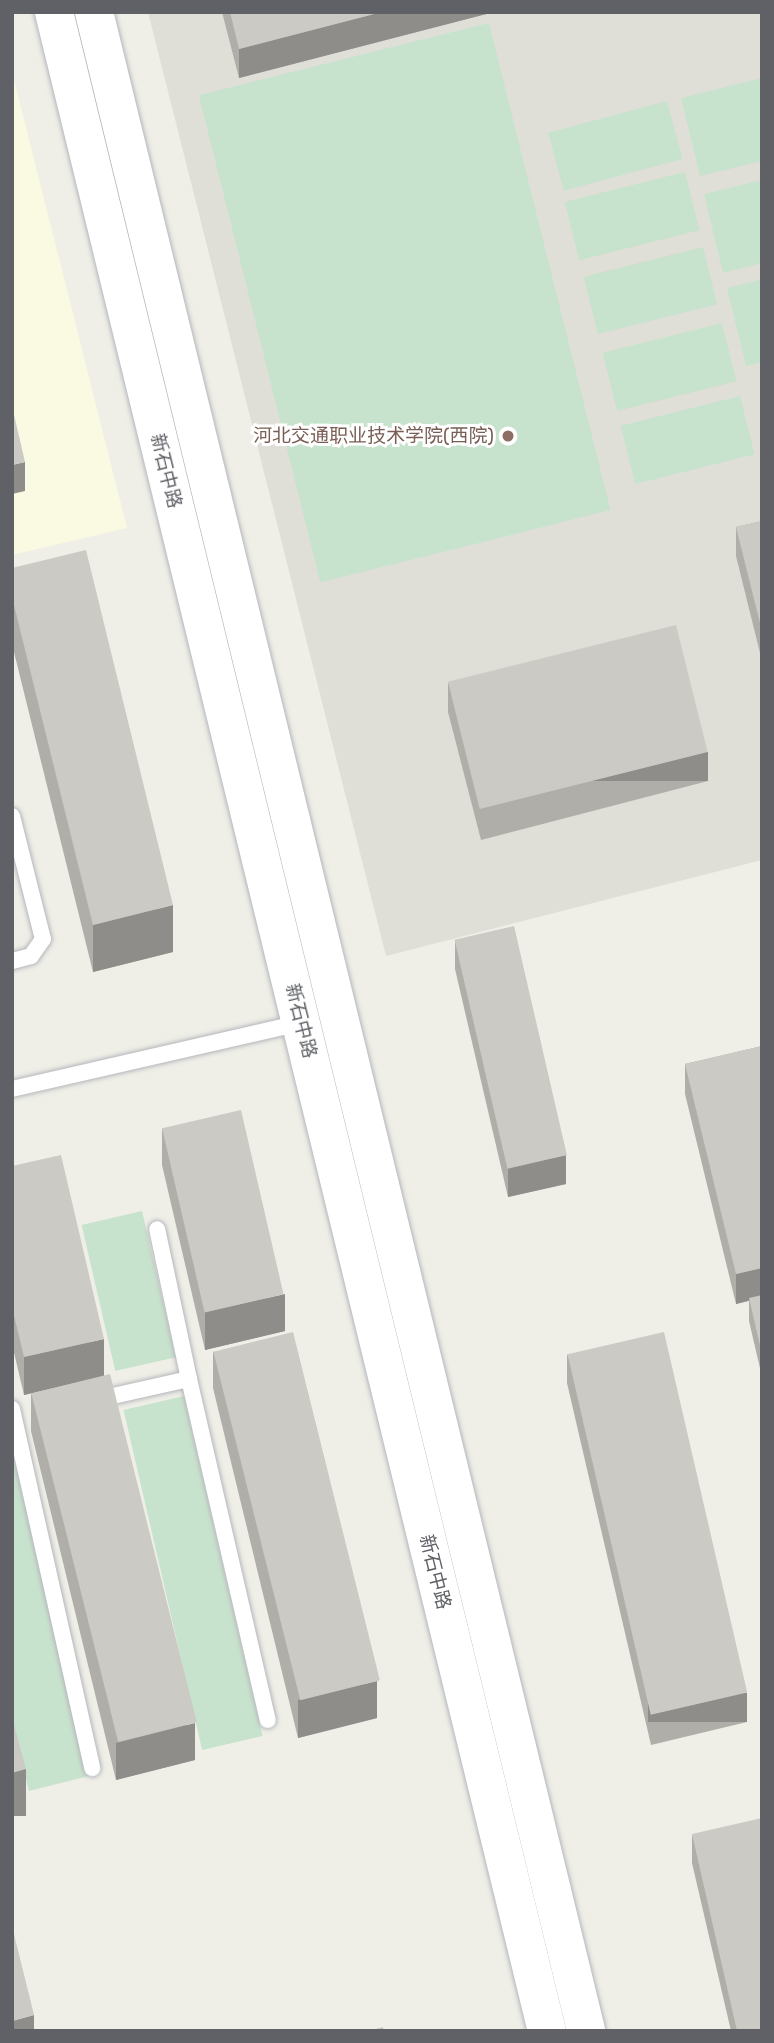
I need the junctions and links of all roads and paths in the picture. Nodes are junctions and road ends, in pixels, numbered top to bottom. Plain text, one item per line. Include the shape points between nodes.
1 (54, 12) edge
2 (94, 12) edge
3 (12, 816) edge
4 (12, 961) edge
5 (301, 1023) junction
6 (12, 1089) edge
7 (157, 1229) dead end
8 (189, 1379) junction
9 (82, 1404) edge
10 (18, 1415) edge
11 (268, 1720) dead end
12 (92, 1768) dead end
13 (547, 2031) edge
14 (586, 2031) edge

1 - 5 main road, 新石中路
2 - 14 main road, 新石中路
3 - 4 lane via 43,939 31,956
5 - 6 lane
5 - 13 main road, 新石中路
7 - 8 lane
8 - 9 lane
8 - 11 lane
10 - 12 lane

